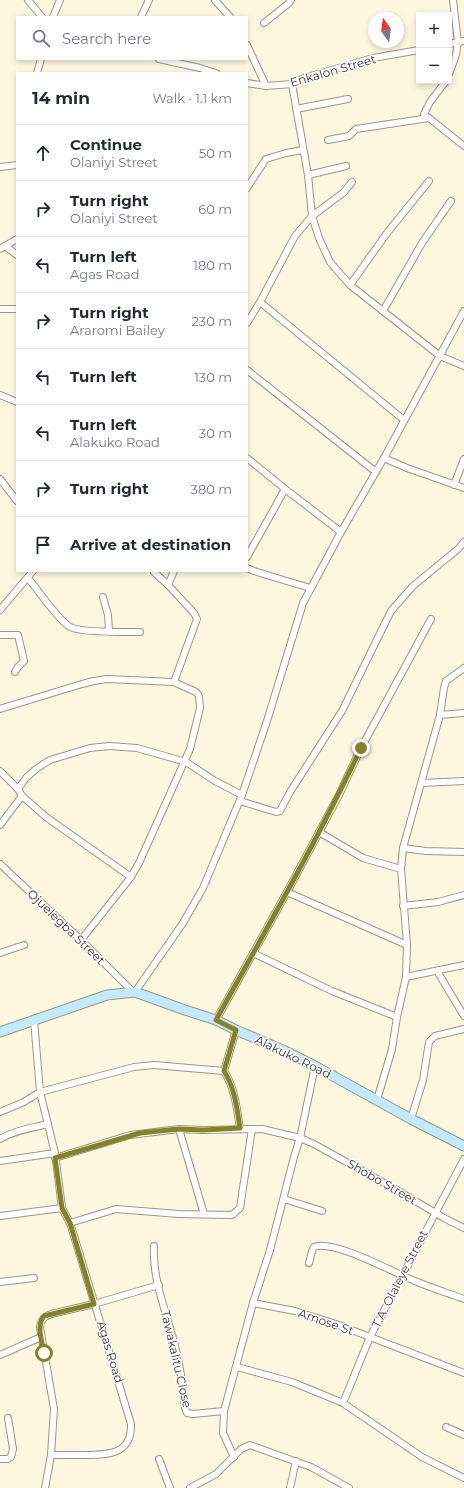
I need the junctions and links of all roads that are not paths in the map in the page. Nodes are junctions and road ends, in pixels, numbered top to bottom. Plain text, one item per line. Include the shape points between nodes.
1 (28, 0) edge
2 (60, 0) edge
3 (149, 0) edge
4 (215, 0) edge
5 (291, 0) edge
6 (453, 0) edge
7 (41, 16) edge
8 (53, 16) edge
9 (141, 16) edge
10 (229, 16) edge
11 (264, 23) dead end
12 (461, 42) edge
13 (248, 47) edge
14 (416, 51) edge
15 (41, 60) edge
16 (163, 60) edge
17 (452, 66) edge
18 (199, 70) edge
19 (36, 72) edge
20 (210, 72) edge
21 (248, 83) edge
22 (292, 84) junction
23 (444, 84) edge
24 (266, 86) junction
25 (348, 99) dead end
26 (296, 109) junction
27 (428, 118) junction
28 (328, 140) dead end
29 (464, 146) edge
30 (303, 150) junction
31 (16, 165) edge
32 (346, 166) dead end
33 (0, 167) edge
34 (308, 175) junction
35 (429, 181) dead end
36 (352, 182) dead end
37 (248, 186) edge
38 (451, 201) dead end
39 (312, 216) junction
40 (16, 240) edge
41 (3, 248) edge
42 (16, 254) edge
43 (350, 285) junction
44 (260, 302) junction
45 (0, 309) edge
46 (16, 309) edge
47 (383, 311) junction
48 (464, 311) edge
49 (248, 321) edge
50 (462, 321) edge
51 (440, 356) junction
52 (464, 366) edge
53 (248, 371) edge
54 (0, 395) edge
55 (16, 402) edge
56 (404, 420) junction
57 (384, 458) junction
58 (248, 459) edge
59 (464, 459) edge
60 (376, 472) junction
61 (0, 479) edge
62 (454, 485) junction
63 (464, 488) edge
64 (285, 490) junction
65 (16, 500) edge
66 (341, 532) junction
67 (464, 542) edge
68 (248, 555) edge
69 (248, 569) edge
70 (32, 572) edge
71 (154, 572) dead end
72 (174, 572) edge
73 (28, 578) junction
74 (168, 585) junction
75 (310, 588) junction
76 (103, 597) dead end
77 (0, 610) edge
78 (431, 619) dead end
79 (109, 631) junction
80 (140, 632) dead end
81 (0, 636) edge
82 (464, 668) edge
83 (15, 672) dead end
84 (174, 682) junction
85 (0, 709) edge
86 (464, 713) edge
87 (440, 715) junction
88 (186, 762) junction
89 (0, 771) edge
90 (464, 781) edge
91 (422, 783) junction
92 (18, 789) junction
93 (22, 796) junction
94 (241, 798) junction
95 (0, 825) edge
96 (319, 832) junction
97 (403, 848) junction
98 (464, 852) edge
99 (2, 866) edge
100 (401, 869) junction
101 (0, 874) edge
102 (131, 877) junction
103 (287, 892) junction
104 (464, 895) edge
105 (403, 906) junction
106 (81, 940) junction
107 (24, 945) dead end
108 (407, 945) junction
109 (0, 953) edge
110 (254, 953) junction
111 (464, 965) edge
112 (437, 971) junction
113 (406, 977) junction
114 (134, 991) junction
115 (464, 1016) edge
116 (397, 1017) junction
117 (34, 1020) junction
118 (216, 1020) junction
119 (464, 1029) edge
120 (236, 1030) junction
121 (0, 1032) edge
122 (315, 1066) junction
123 (224, 1071) junction
124 (40, 1092) junction
125 (377, 1100) junction
126 (0, 1112) edge
127 (411, 1119) junction
128 (48, 1124) junction
129 (240, 1128) junction
130 (179, 1129) junction
131 (252, 1129) junction
132 (300, 1138) junction
133 (0, 1139) edge
134 (464, 1146) edge
135 (55, 1156) junction
136 (464, 1159) edge
137 (0, 1161) edge
138 (284, 1199) junction
139 (62, 1208) junction
140 (322, 1211) dead end
141 (434, 1213) junction
142 (204, 1214) junction
143 (0, 1216) edge
144 (70, 1223) junction
145 (464, 1228) edge
146 (154, 1246) dead end
147 (309, 1263) dead end
148 (403, 1276) junction
149 (34, 1278) dead end
150 (0, 1282) edge
151 (159, 1285) junction
152 (464, 1299) edge
153 (252, 1303) junction
154 (94, 1304) junction
155 (42, 1337) junction
156 (370, 1337) junction
157 (0, 1355) edge
158 (237, 1367) junction
159 (464, 1373) edge
160 (343, 1403) junction
161 (224, 1411) junction
162 (8, 1418) dead end
163 (446, 1427) dead end
164 (464, 1435) edge
165 (51, 1455) junction
166 (234, 1457) junction
167 (159, 1458) dead end
168 (0, 1459) edge
169 (296, 1462) junction
170 (464, 1478) edge
171 (45, 1488) edge
172 (170, 1488) edge
173 (190, 1488) edge
174 (290, 1488) edge
175 (349, 1488) edge

1 - 7 street
2 - 8 street
3 - 9 street
4 - 10 street
5 - 11 street
6 - 12 street
12 - 17 street
13 - 24 street
14 - 22 street, Enkalon Street via 373,58 304,78
15 - 19 street
16 - 18 street
18 - 20 street
21 - 24 street, Enkalon Street
22 - 24 street, Enkalon Street
22 - 26 street
23 - 27 street via 424,114
25 - 26 street
26 - 30 street
27 - 28 street via 356,129 348,136
27 - 29 street
30 - 34 street
30 - 37 street via 266,160
31 - 33 street
32 - 34 street
34 - 39 street
35 - 43 street via 387,232
36 - 39 street via 343,193
38 - 47 street via 422,243
39 - 43 street via 330,262
39 - 44 street via 295,236
40 - 41 street
41 - 42 street
43 - 47 street
44 - 49 street
44 - 56 street
45 - 46 street
47 - 51 street
48 - 50 street
50 - 51 street
51 - 52 street
51 - 56 street
53 - 60 street
54 - 55 street
56 - 57 street
57 - 60 street
57 - 62 street
58 - 64 street
59 - 62 street
60 - 66 street
61 - 65 street
62 - 63 street
64 - 66 street
64 - 68 street
66 - 75 street
67 - 94 street via 413,586 391,612 342,711 280,811 276,812
69 - 75 street
70 - 73 street
71 - 74 street
72 - 74 street
73 - 77 street
73 - 79 street via 70,627
74 - 84 street via 197,619
75 - 94 street
76 - 79 street
78 - 96 street
79 - 80 street
81 - 83 street via 18,635 24,662
82 - 87 street via 446,681
84 - 85 street via 107,679 94,681
84 - 88 street via 196,692 200,702
86 - 87 street
87 - 91 street
88 - 92 street via 137,748 90,748 50,760 26,778
88 - 94 street
88 - 102 street
89 - 92 street
90 - 91 street
91 - 97 street
92 - 93 street
93 - 95 street
93 - 102 street via 46,817
94 - 114 street via 203,888 188,916
96 - 100 street via 363,858
96 - 103 street
97 - 98 street
97 - 100 street
99 - 101 street
99 - 106 street, Ojuelegba Street
100 - 105 street
102 - 106 street
103 - 108 street
103 - 110 street
104 - 105 street via 438,902
105 - 108 street
106 - 114 street, Ojuelegba Street
107 - 109 street
108 - 113 street
110 - 116 street via 332,991
110 - 118 street
111 - 112 street
112 - 113 street
112 - 115 street
113 - 116 street
114 - 117 main road, Alakuko Road via 107,995
114 - 118 main road, Alakuko Road
116 - 125 street via 388,1064
117 - 121 main road, Alakuko Road
117 - 124 street, Agas Road
118 - 120 main road, Alakuko Road
119 - 127 street via 434,1036 429,1042 424,1080
120 - 122 main road, Alakuko Road
120 - 123 street
122 - 125 main road, Alakuko Road
122 - 132 street
123 - 124 street via 154,1065 134,1067
123 - 129 street via 233,1090
124 - 126 street
124 - 128 street, Agas Road
125 - 127 main road, Alakuko Road
127 - 134 main road, Alakuko Road
128 - 133 street via 17,1131
128 - 135 street, Agas Road
129 - 130 street, Shobo Street
129 - 131 street, Shobo Street
130 - 135 street, Shobo Street via 130,1135
130 - 142 street
131 - 132 street, Shobo Street
131 - 142 street via 240,1208 228,1216
132 - 138 street
132 - 141 street, Shobo Street via 395,1188
135 - 137 street, Shobo Street
135 - 139 street, Agas Road
136 - 141 street, T.A. Olaleye Street
138 - 140 street
138 - 153 street
139 - 143 street
139 - 144 street, Agas Road
141 - 145 street, Shobo Street
141 - 148 street, T.A. Olaleye Street
142 - 144 street via 116,1209
144 - 154 street, Agas Road
146 - 151 street, Tawakalitu Close via 154,1263
147 - 148 street via 314,1247 323,1246 358,1255
148 - 152 street
148 - 156 street, T.A. Olaleye Street
149 - 150 street
151 - 154 street
151 - 161 street, Tawakalitu Close via 176,1349 185,1408 188,1413 193,1414
153 - 156 street, Amose St via 295,1311
153 - 158 street
154 - 155 street via 44,1316 40,1327
154 - 165 street, Agas Road via 131,1424 129,1439 118,1452 110,1454
155 - 157 street
155 - 165 street via 54,1409
156 - 159 street, Amose St
156 - 160 street, T.A. Olaleye Street
158 - 160 street via 292,1382
158 - 161 street
160 - 170 street via 422,1457
161 - 166 street via 223,1433
162 - 168 street via 13,1449 11,1457
163 - 164 street
165 - 171 street
166 - 169 street via 241,1449 250,1445
166 - 173 street via 216,1474
167 - 172 street
169 - 174 street
169 - 175 street via 311,1467

